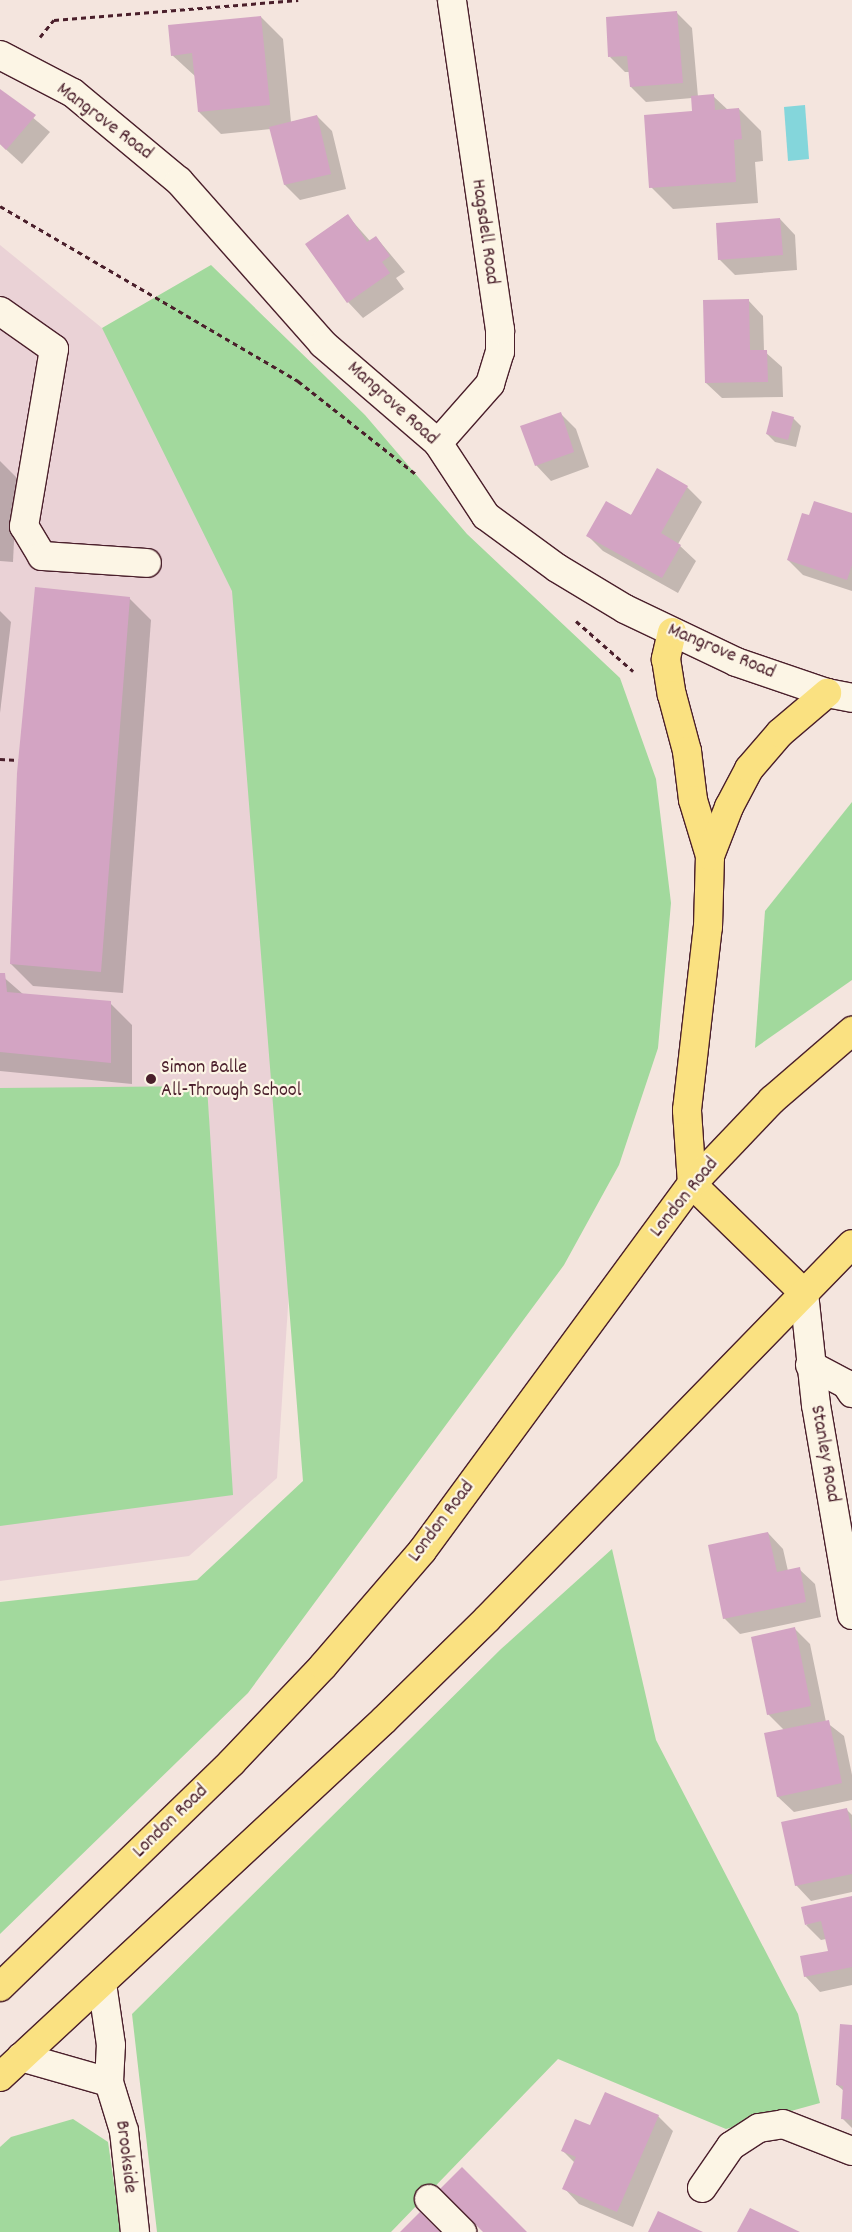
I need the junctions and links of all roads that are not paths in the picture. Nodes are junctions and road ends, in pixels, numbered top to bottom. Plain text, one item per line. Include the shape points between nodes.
1 (452, 0) edge
2 (9, 59) edge
3 (0, 311) edge
4 (438, 443) junction
5 (147, 562) dead end
6 (672, 632) junction
7 (839, 696) edge
8 (710, 856) junction
9 (852, 1031) edge
10 (692, 1184) junction
11 (852, 1244) edge
12 (804, 1293) junction
13 (810, 1365) junction
14 (852, 1392) edge
15 (851, 1602) edge
16 (102, 1983) junction
17 (0, 1987) edge
18 (21, 2057) junction
19 (0, 2077) edge
20 (109, 2082) junction
21 (852, 2151) edge
22 (702, 2188) dead end
23 (429, 2199) dead end
24 (135, 2232) edge
25 (462, 2232) edge

1 - 4 street, Hagsdell Road via 500,330 500,352 490,384
2 - 4 street, Mangrove Road via 73,93 179,181 323,344
3 - 5 street via 54,349 24,526 42,556
4 - 6 street, Mangrove Road via 486,516 566,573 625,609
6 - 7 street, Mangrove Road via 736,662
6 - 8 highway via 666,659 672,695 687,751 693,800
7 - 8 highway via 780,733 749,770 729,806
8 - 10 highway via 708,927 687,1110
9 - 10 highway, London Road via 772,1100
10 - 12 highway
10 - 17 highway, London Road via 422,1551 323,1666 231,1763
11 - 12 highway
12 - 13 street, Stanley Road
12 - 16 highway via 487,1619 284,1816 127,1956
13 - 14 street via 846,1384
13 - 15 street, Stanley Road
16 - 18 highway
16 - 20 street, Brookside via 111,2045
18 - 19 highway
18 - 20 street
20 - 24 street, Brookside via 124,2131
21 - 22 street via 783,2124 758,2128 731,2146
23 - 25 street

